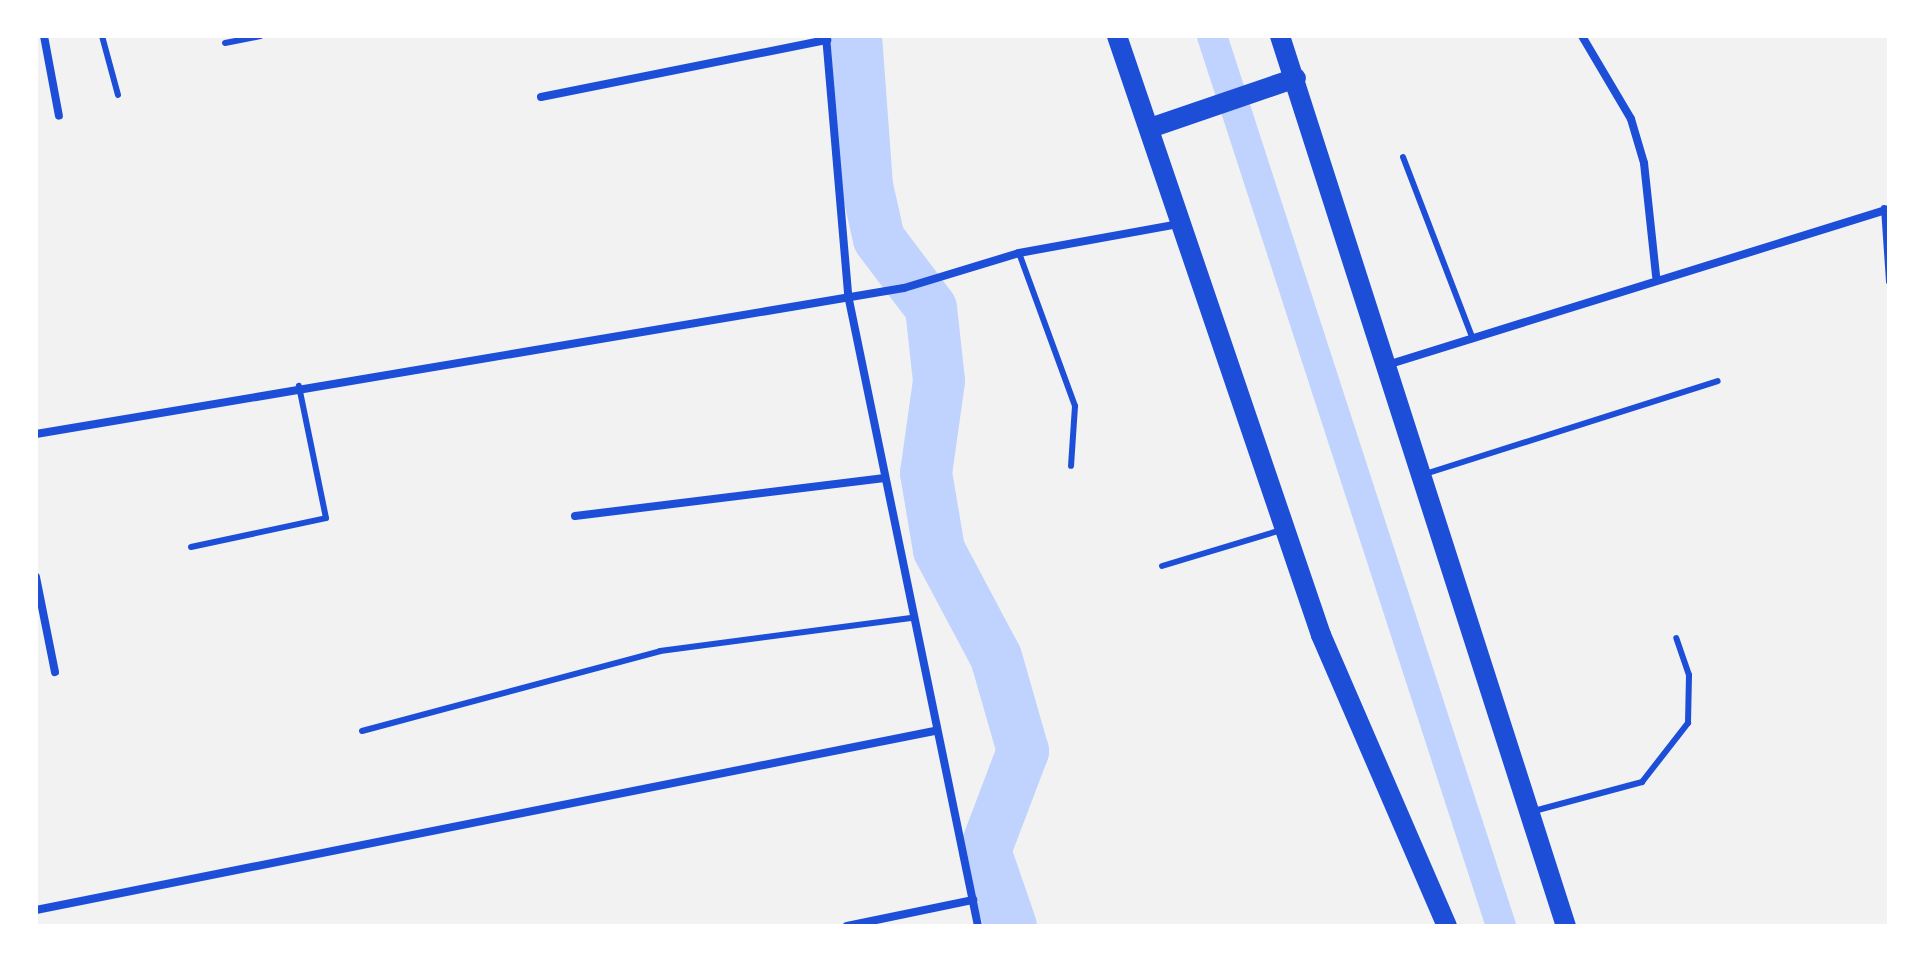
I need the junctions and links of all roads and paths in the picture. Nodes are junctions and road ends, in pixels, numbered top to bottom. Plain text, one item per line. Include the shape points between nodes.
1 (44, 36) edge
2 (102, 36) edge
3 (260, 36) edge
4 (1117, 36) edge
5 (1280, 36) edge
6 (1582, 36) edge
7 (826, 38) edge
8 (225, 43) dead end
9 (1296, 78) junction
10 (118, 95) dead end
11 (541, 97) dead end
12 (59, 116) dead end
13 (1153, 127) junction
14 (1403, 157) dead end
15 (1886, 208) edge
16 (1184, 224) junction
17 (1019, 253) junction
18 (1656, 276) junction
19 (1889, 282) edge
20 (848, 295) junction
21 (1473, 339) junction
22 (1386, 366) junction
23 (1718, 381) dead end
24 (299, 386) junction
25 (36, 434) edge
26 (1071, 466) dead end
27 (1421, 476) junction
28 (885, 478) junction
29 (575, 516) dead end
30 (1282, 529) junction
31 (191, 547) dead end
32 (1162, 566) dead end
33 (36, 577) edge
34 (911, 618) junction
35 (1676, 638) dead end
36 (55, 672) dead end
37 (362, 731) dead end
38 (934, 731) junction
39 (1530, 812) junction
40 (973, 900) junction
41 (36, 910) edge
42 (847, 926) edge
43 (978, 926) edge
44 (1447, 926) edge
45 (1566, 926) edge

1 - 12 street
2 - 10 lane
3 - 8 lane
4 - 13 main road
5 - 9 main road
6 - 18 street via 1631,119 1644,163
7 - 11 street
7 - 20 street
9 - 13 main road
9 - 22 main road
13 - 16 main road
14 - 21 lane
15 - 18 street
15 - 19 lane
16 - 17 street
16 - 30 main road
17 - 20 street via 904,288
17 - 26 lane via 1066,367 1075,406
18 - 21 street
20 - 24 street
20 - 28 street
21 - 22 street
22 - 27 main road
23 - 27 lane
24 - 25 street
24 - 31 lane via 326,518
27 - 39 main road
28 - 29 street
28 - 34 street
30 - 32 lane
30 - 44 main road via 1360,732
33 - 36 street
34 - 37 lane via 660,651
34 - 38 street
35 - 39 lane via 1689,675 1688,723 1642,782
38 - 40 street
38 - 41 street
39 - 45 main road
40 - 42 street
40 - 43 street

